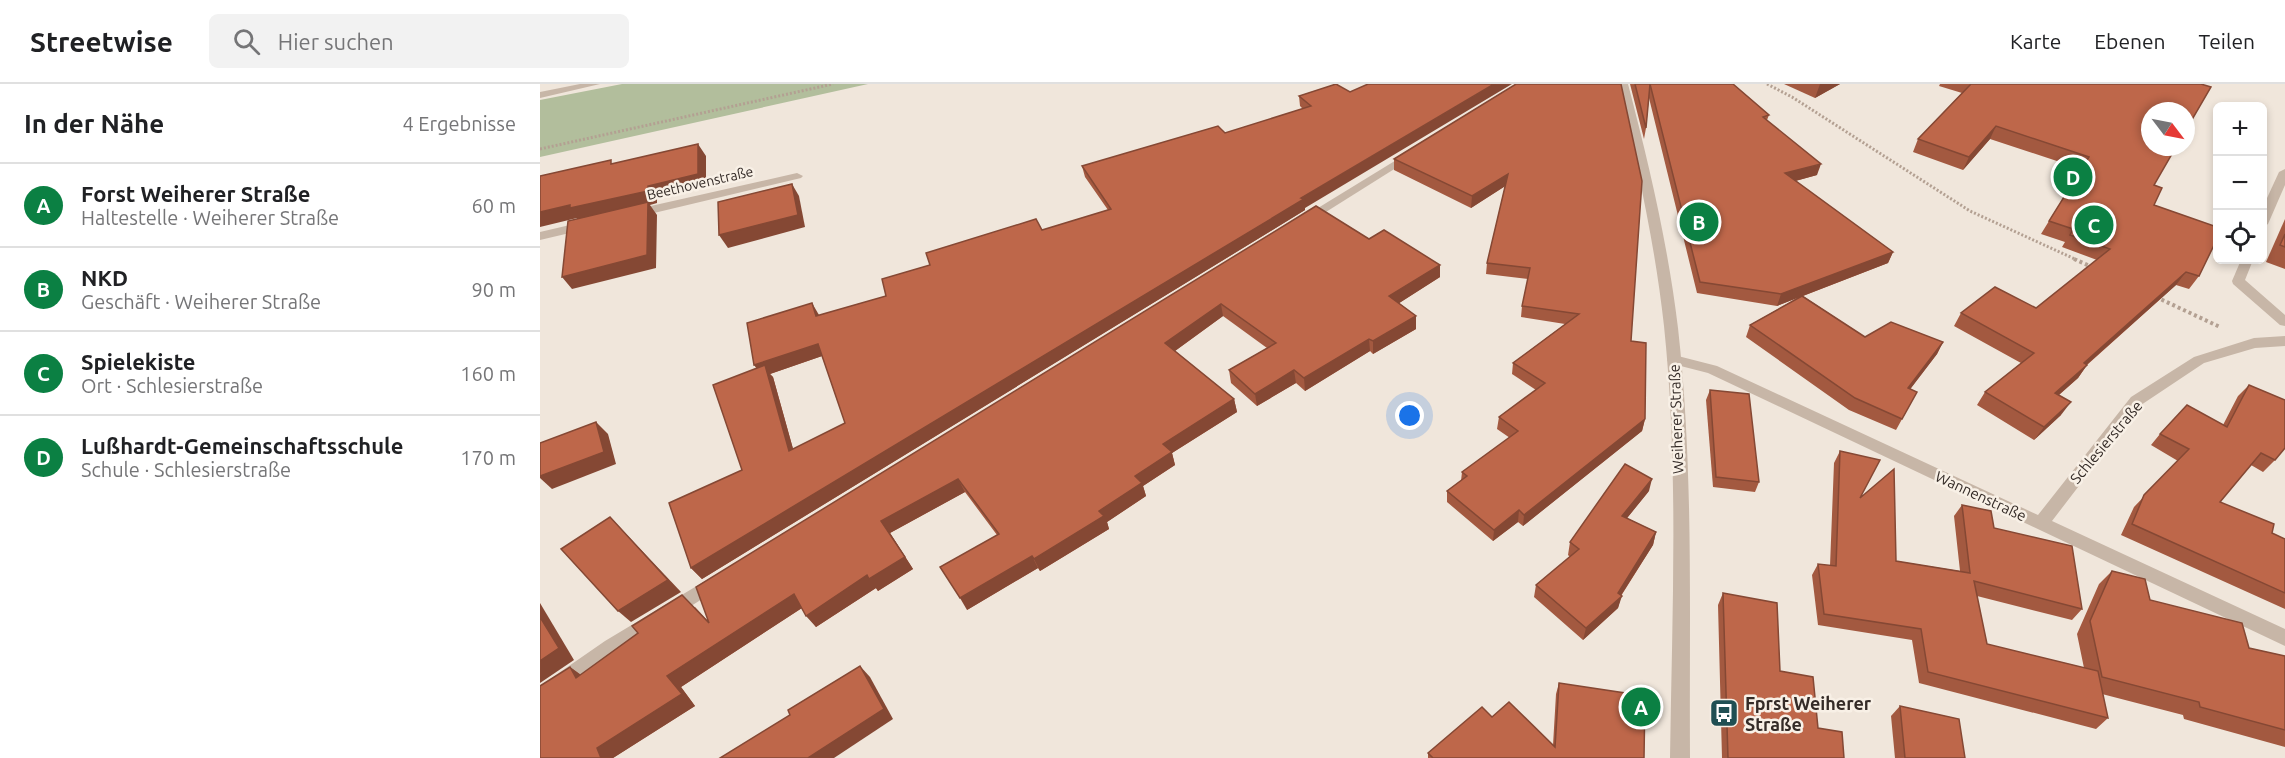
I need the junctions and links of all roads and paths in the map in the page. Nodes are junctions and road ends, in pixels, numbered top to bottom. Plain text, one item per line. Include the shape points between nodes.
1 (595, 84) edge
2 (833, 84) edge
3 (1623, 84) edge
4 (1767, 84) edge
5 (826, 85) edge
6 (540, 95) edge
7 (1421, 148) edge
8 (540, 149) edge
9 (2285, 172) edge
10 (797, 176) dead end
11 (2267, 213) edge
12 (622, 217) edge
13 (598, 223) edge
14 (1294, 226) edge
15 (540, 236) edge
16 (2245, 264) edge
17 (2098, 270) edge
18 (2151, 295) edge
19 (2285, 322) edge
20 (2285, 341) edge
21 (2254, 343) junction
22 (1674, 360) junction
23 (2040, 524) junction
24 (732, 572) edge
25 (2285, 638) edge
26 (540, 697) edge
27 (1680, 758) edge

1 - 6 street
2 - 5 path
3 - 22 street, Weiherer Straße via 1654,221
4 - 17 path via 1970,211
5 - 8 path
7 - 14 street
9 - 11 street
10 - 12 street, Beethovenstraße
13 - 15 street
16 - 19 street via 2238,281
18 - 21 path
20 - 21 street, Schlesierstraße
21 - 23 street, Schlesierstraße via 2199,360 2136,401
22 - 23 street, Wannenstraße via 1712,369
22 - 27 street, Weiherer Straße
23 - 25 street, Wannenstraße
24 - 26 street via 610,647

